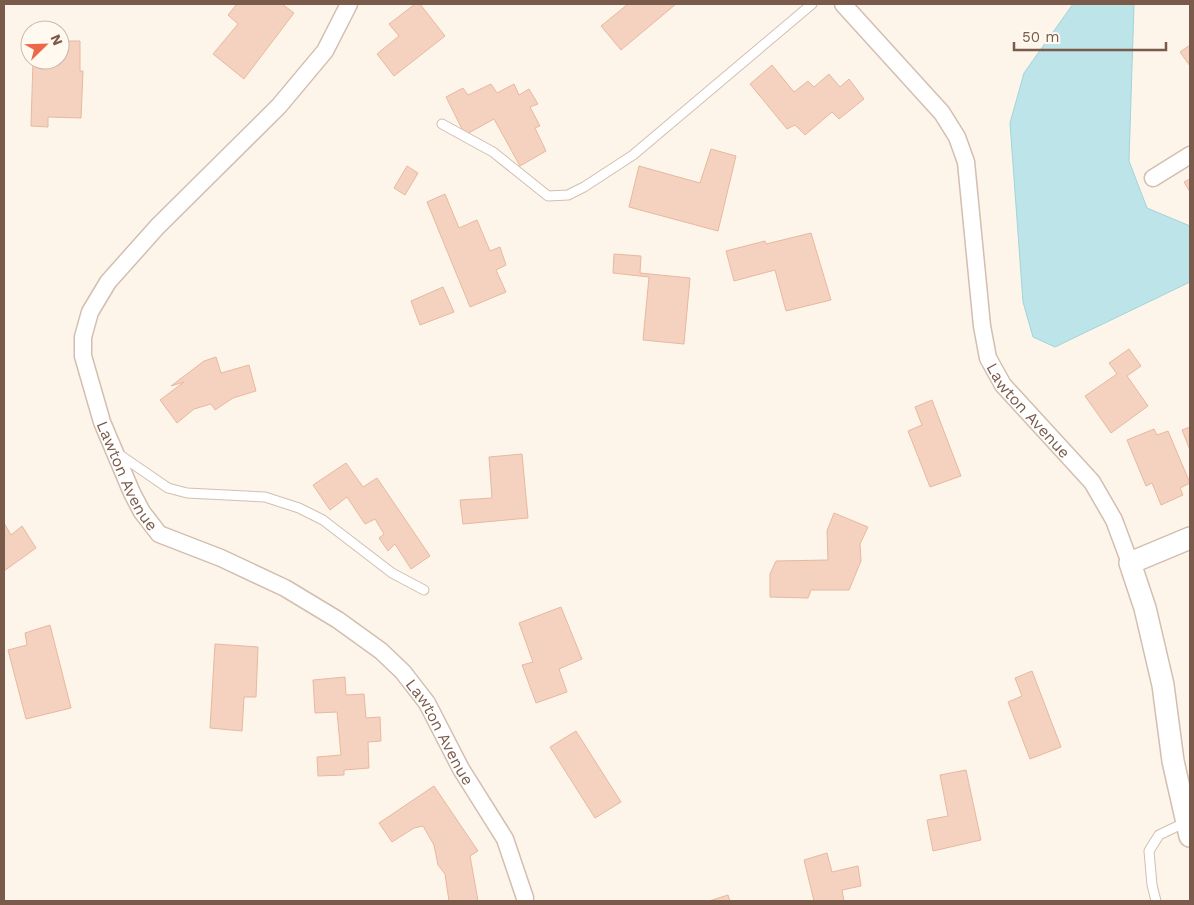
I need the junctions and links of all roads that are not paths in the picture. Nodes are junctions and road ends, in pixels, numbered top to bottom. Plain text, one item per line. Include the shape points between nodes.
1 (349, 4) edge
2 (812, 4) edge
3 (843, 4) edge
4 (442, 124) dead end
5 (1190, 155) edge
6 (1153, 178) dead end
7 (115, 451) junction
8 (1190, 538) edge
9 (1130, 563) junction
10 (424, 590) dead end
11 (1188, 829) edge
12 (524, 898) dead end
13 (1156, 901) edge

1 - 7 street, Lawton Avenue via 325,51 279,106 157,227 108,282 90,312 82,356 102,422
2 - 4 lane via 633,155 568,195 548,196 493,152
3 - 9 street, Lawton Avenue via 942,113 958,137 966,162 988,358 1003,385 1092,482 1114,520
5 - 6 street
7 - 10 lane via 168,488 187,493 265,497 299,508 323,520 392,573
7 - 12 street, Lawton Avenue via 142,512 159,534 286,588 345,625 404,672 427,703 461,769 504,839
8 - 9 street
9 - 11 street, Lawton Avenue via 1145,608 1163,685 1173,760
11 - 13 lane via 1159,835 1149,851

